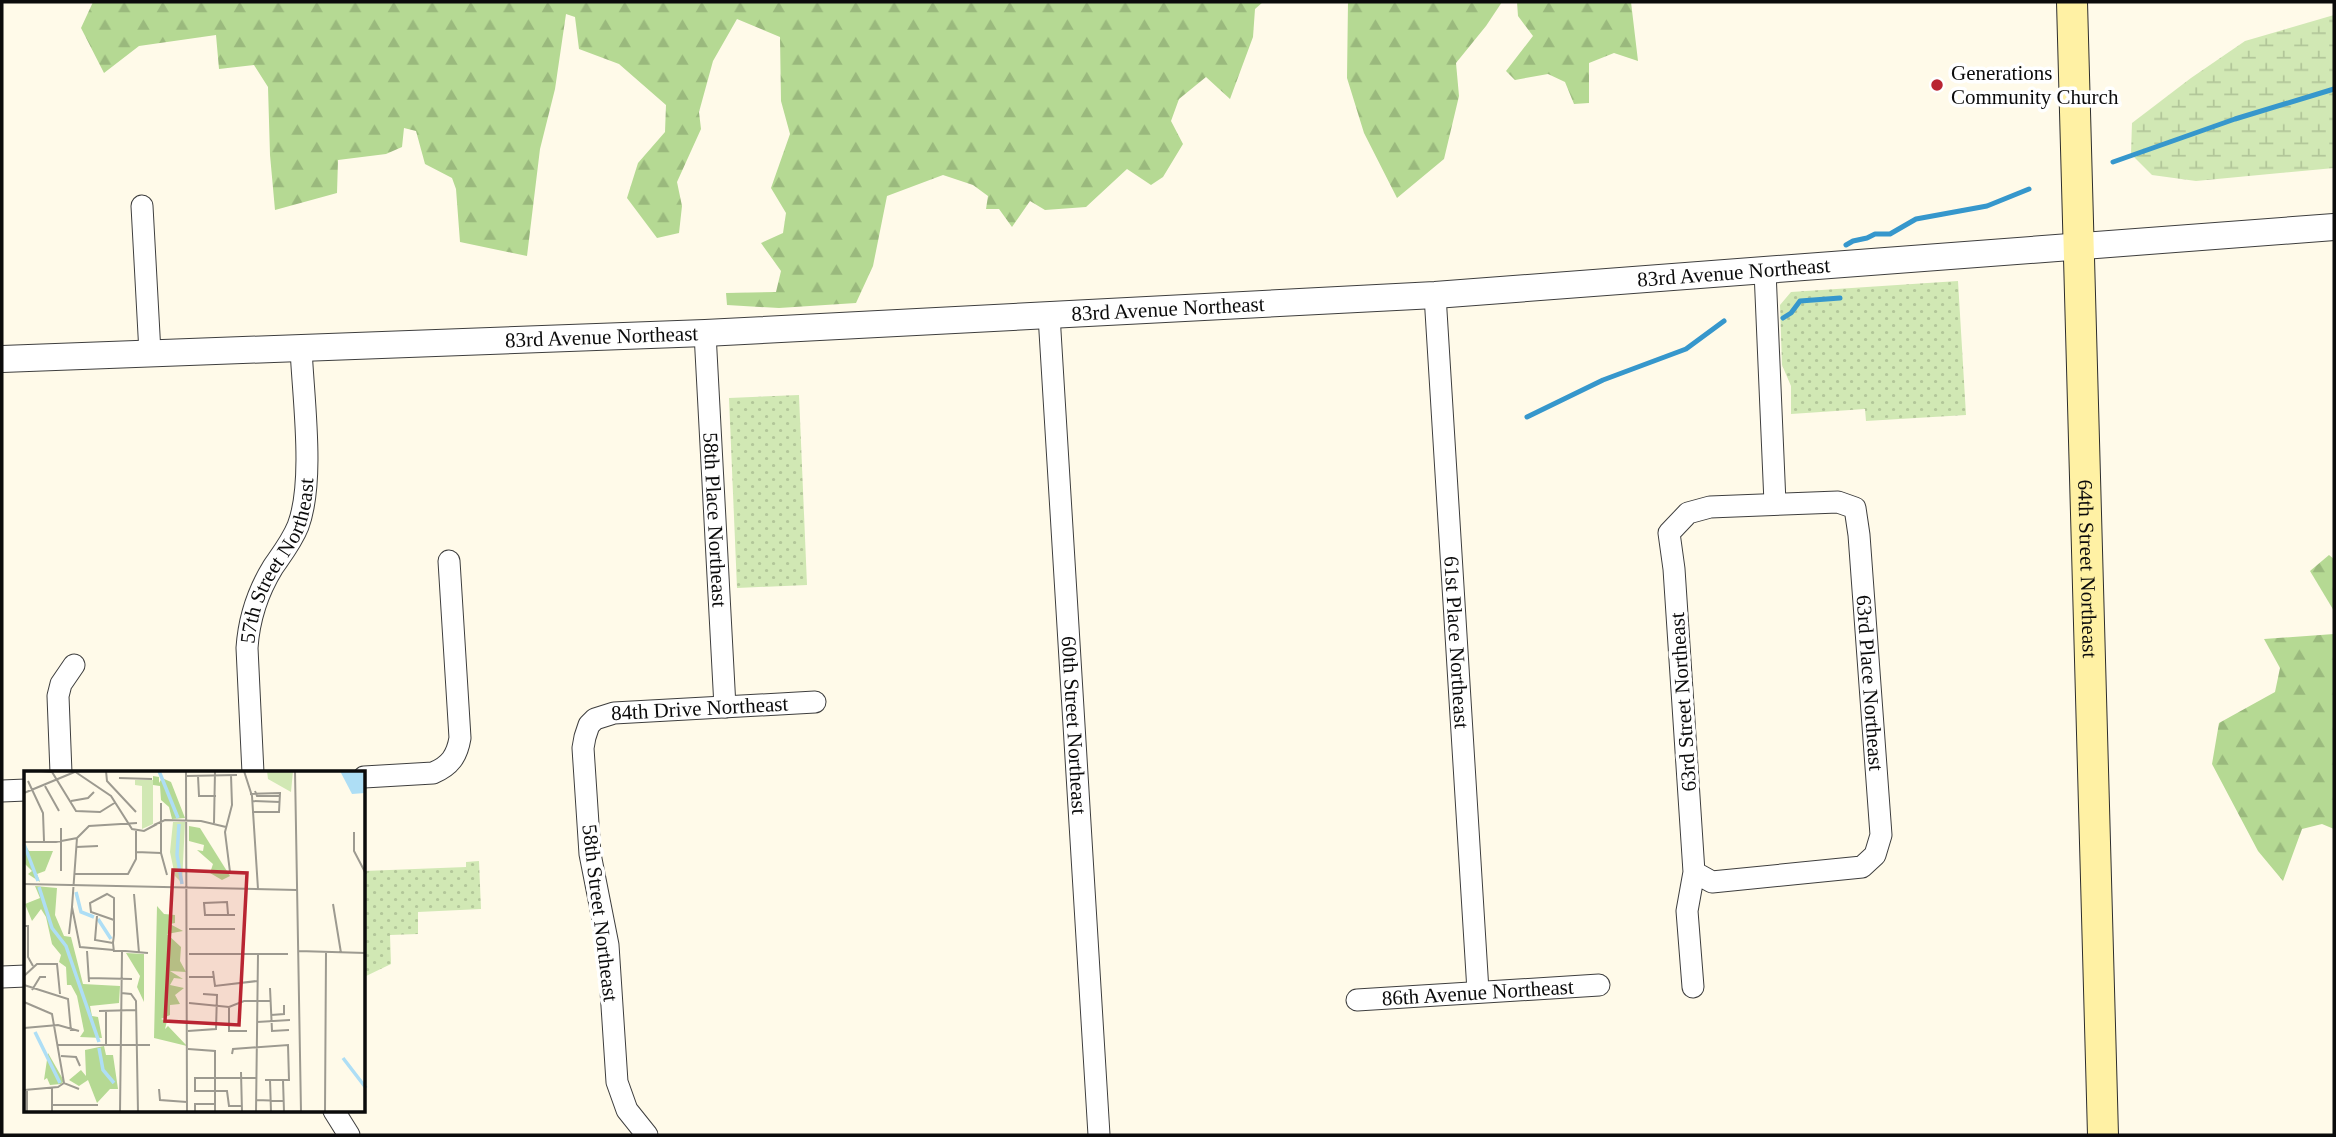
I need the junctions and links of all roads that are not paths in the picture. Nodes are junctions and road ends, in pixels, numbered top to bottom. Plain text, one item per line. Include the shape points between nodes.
1 (2072, 2) edge
2 (142, 206) dead end
3 (2334, 227) edge
4 (2078, 246) junction
5 (1765, 271) junction
6 (1435, 295) junction
7 (1049, 315) junction
8 (705, 333) junction
9 (301, 348) junction
10 (150, 353) junction
11 (2, 359) edge
12 (1775, 503) junction
13 (449, 561) dead end
14 (74, 664) dead end
15 (814, 702) dead end
16 (725, 707) junction
17 (589, 726) joint
18 (61, 771) edge
19 (253, 771) edge
20 (366, 777) edge
21 (24, 790) edge
22 (2, 791) edge
23 (1694, 872) junction
24 (2, 976) edge
25 (24, 976) edge
26 (1599, 985) dead end
27 (1693, 987) dead end
28 (1478, 991) junction
29 (1357, 1000) dead end
30 (335, 1112) edge
31 (349, 1135) edge
32 (647, 1135) edge
33 (1099, 1135) edge
34 (2103, 1135) edge

1 - 4 main road, 64th Street Northeast
2 - 10 street
3 - 4 street, 83rd Avenue Northeast
4 - 5 street, 83rd Avenue Northeast
4 - 34 main road, 64th Street Northeast
5 - 6 street, 83rd Avenue Northeast
5 - 12 street
6 - 7 street, 83rd Avenue Northeast
6 - 28 street, 61st Place Northeast
7 - 8 street, 83rd Avenue Northeast
7 - 33 street, 60th Street Northeast
8 - 9 street, 83rd Avenue Northeast
8 - 16 street, 58th Place Northeast
9 - 10 street, 83rd Avenue Northeast
9 - 19 street, 57th Street Northeast via 303,509 258,594 249,628
10 - 11 street, 83rd Avenue Northeast
12 - 23 street, 63rd Street Northeast via 1688,513 1669,533
12 - 23 street, 63rd Place Northeast via 1838,502 1855,508 1881,835 1875,855 1862,867 1712,882
13 - 20 street via 460,738 455,756 433,773
14 - 18 street via 58,696
15 - 16 street, 84th Drive Northeast
16 - 17 street, 84th Drive Northeast via 614,713
17 - 32 street, 58th Street Northeast via 583,748 590,854 608,945 617,1082 627,1110
21 - 22 street
23 - 27 street via 1687,911
24 - 25 street
26 - 28 street, 86th Avenue Northeast
28 - 29 street, 86th Avenue Northeast
30 - 31 street

